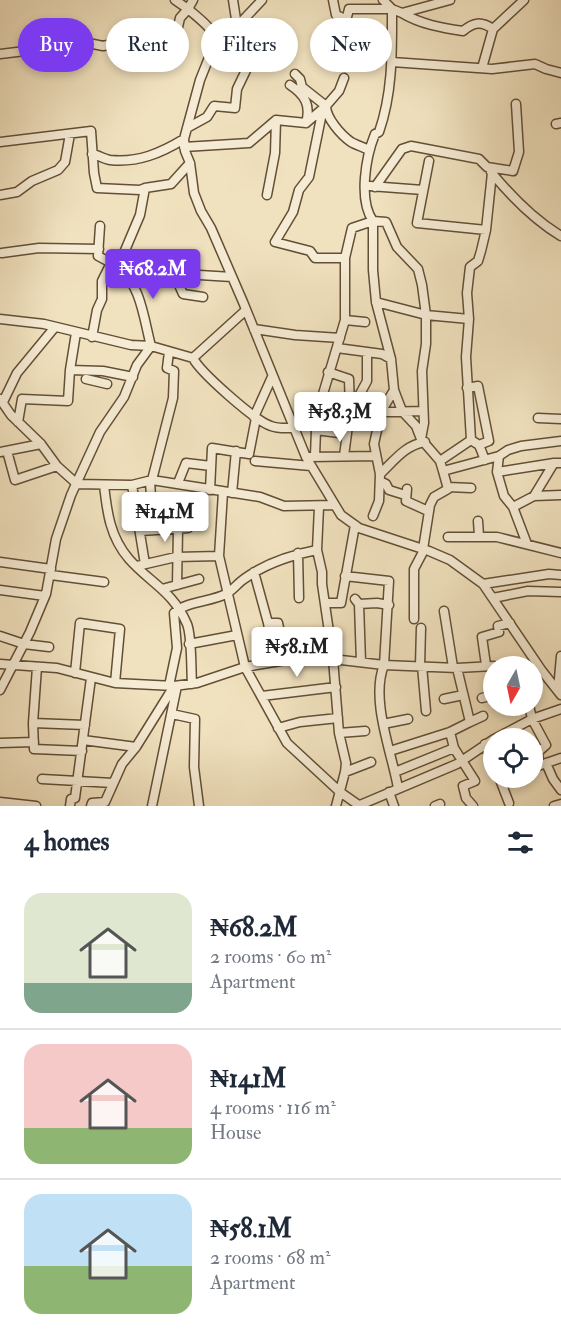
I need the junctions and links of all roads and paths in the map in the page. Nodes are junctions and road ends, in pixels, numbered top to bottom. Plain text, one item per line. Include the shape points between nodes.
1 (175, 0) edge
2 (193, 0) edge
3 (233, 0) edge
4 (261, 0) edge
5 (333, 0) edge
6 (383, 0) edge
7 (397, 0) edge
8 (450, 0) edge
9 (524, 0) edge
10 (188, 9) junction
11 (392, 9) junction
12 (402, 13) junction
13 (234, 18) edge
14 (244, 18) edge
15 (392, 18) edge
16 (201, 21) edge
17 (493, 29) junction
18 (0, 54) edge
19 (392, 62) edge
20 (482, 68) junction
21 (203, 72) edge
22 (245, 72) edge
23 (391, 72) edge
24 (561, 73) edge
25 (295, 74) dead end
26 (344, 78) dead end
27 (290, 85) dead end
28 (302, 90) junction
29 (516, 104) dead end
30 (324, 107) junction
31 (276, 120) junction
32 (306, 123) junction
33 (187, 128) junction
34 (70, 134) junction
35 (0, 142) edge
36 (184, 143) junction
37 (369, 150) junction
38 (92, 154) junction
39 (429, 161) dead end
40 (190, 163) junction
41 (489, 170) junction
42 (370, 186) junction
43 (146, 188) junction
44 (423, 190) junction
45 (0, 195) edge
46 (267, 195) dead end
47 (373, 221) junction
48 (100, 226) dead end
49 (486, 230) junction
50 (561, 236) edge
51 (99, 249) junction
52 (2, 253) dead end
53 (345, 258) junction
54 (115, 265) junction
55 (232, 277) junction
56 (203, 297) dead end
57 (376, 302) junction
58 (246, 310) junction
59 (426, 315) junction
60 (0, 319) edge
61 (469, 319) junction
62 (345, 320) junction
63 (365, 322) dead end
64 (55, 327) junction
65 (254, 329) junction
66 (76, 333) junction
67 (92, 337) junction
68 (340, 338) junction
69 (151, 346) junction
70 (337, 348) junction
71 (169, 352) junction
72 (367, 352) junction
73 (193, 358) junction
74 (390, 358) junction
75 (70, 370) junction
76 (103, 371) junction
77 (328, 372) junction
78 (133, 376) junction
79 (272, 377) junction
80 (87, 379) dead end
81 (467, 388) junction
82 (394, 390) junction
83 (1, 401) edge
84 (354, 410) junction
85 (402, 411) junction
86 (423, 411) junction
87 (381, 412) junction
88 (11, 415) junction
89 (0, 417) edge
90 (255, 417) junction
91 (538, 418) dead end
92 (561, 419) edge
93 (18, 422) junction
94 (295, 428) junction
95 (316, 430) junction
96 (347, 434) junction
97 (423, 441) junction
98 (561, 441) edge
99 (475, 442) junction
100 (40, 444) junction
101 (236, 450) junction
102 (3, 452) edge
103 (344, 456) junction
104 (375, 456) junction
105 (499, 456) junction
106 (311, 457) junction
107 (485, 460) junction
108 (255, 461) dead end
109 (440, 461) junction
110 (558, 463) edge
111 (57, 466) junction
112 (211, 466) junction
113 (311, 466) junction
114 (443, 471) junction
115 (497, 472) junction
116 (380, 477) junction
117 (151, 480) junction
118 (178, 483) junction
119 (77, 484) junction
120 (104, 485) junction
121 (132, 485) junction
122 (448, 487) junction
123 (471, 489) dead end
124 (210, 490) junction
125 (227, 493) junction
126 (561, 495) edge
127 (534, 496) junction
128 (185, 504) dead end
129 (334, 505) junction
130 (151, 506) junction
131 (136, 507) junction
132 (319, 507) junction
133 (513, 507) junction
134 (428, 511) junction
135 (373, 516) dead end
136 (478, 520) dead end
137 (355, 525) junction
138 (188, 528) dead end
139 (178, 529) junction
140 (153, 530) junction
141 (140, 531) junction
142 (479, 536) junction
143 (448, 537) dead end
144 (527, 544) junction
145 (423, 549) junction
146 (317, 550) junction
147 (298, 553) junction
148 (561, 554) edge
149 (219, 556) junction
150 (176, 557) junction
151 (0, 562) edge
152 (141, 565) junction
153 (51, 572) junction
154 (254, 572) junction
155 (561, 575) edge
156 (345, 576) junction
157 (199, 579) dead end
158 (104, 582) dead end
159 (483, 584) junction
160 (177, 585) junction
161 (162, 589) junction
162 (0, 590) edge
163 (561, 592) edge
164 (228, 593) junction
165 (45, 596) junction
166 (300, 598) dead end
167 (493, 598) junction
168 (325, 603) junction
169 (389, 605) junction
170 (179, 609) junction
171 (444, 611) dead end
172 (414, 619) dead end
173 (268, 623) junction
174 (510, 623) junction
175 (421, 628) dead end
176 (237, 635) junction
177 (0, 636) edge
178 (24, 644) junction
179 (189, 644) junction
180 (49, 647) dead end
181 (489, 656) edge
182 (529, 656) edge
183 (561, 656) edge
184 (333, 659) junction
185 (286, 660) junction
186 (275, 662) junction
187 (361, 662) junction
188 (0, 664) edge
189 (12, 665) junction
190 (384, 665) junction
191 (421, 666) junction
192 (483, 666) edge
193 (37, 667) junction
194 (245, 667) junction
195 (455, 667) junction
196 (560, 672) edge
197 (75, 673) junction
198 (543, 676) edge
199 (91, 678) junction
200 (115, 683) junction
201 (192, 684) junction
202 (174, 686) junction
203 (336, 687) junction
204 (0, 690) edge
205 (559, 692) edge
206 (463, 695) junction
207 (262, 696) junction
208 (444, 699) dead end
209 (561, 709) edge
210 (426, 711) dead end
211 (172, 714) junction
212 (483, 716) dead end
213 (531, 716) edge
214 (338, 718) junction
215 (408, 719) dead end
216 (532, 719) junction
217 (470, 722) junction
218 (33, 723) junction
219 (383, 724) junction
220 (85, 725) junction
221 (278, 728) junction
222 (519, 728) edge
223 (537, 728) edge
224 (365, 731) dead end
225 (450, 732) junction
226 (339, 733) junction
227 (83, 740) junction
228 (34, 742) junction
229 (0, 743) edge
230 (483, 746) edge
231 (136, 747) junction
232 (454, 748) junction
233 (82, 751) junction
234 (390, 752) junction
235 (561, 758) edge
236 (462, 760) junction
237 (371, 762) dead end
238 (543, 764) edge
239 (543, 769) edge
240 (345, 772) junction
241 (395, 772) junction
242 (42, 779) dead end
243 (76, 781) junction
244 (113, 783) junction
245 (504, 788) edge
246 (393, 790) junction
247 (561, 790) edge
248 (340, 792) junction
249 (0, 802) edge
250 (509, 803) dead end
251 (561, 804) edge
252 (36, 806) edge
253 (70, 806) edge
254 (92, 806) edge
255 (152, 806) edge
256 (199, 806) edge
257 (336, 806) edge
258 (360, 806) edge
259 (394, 806) edge
260 (473, 806) edge
261 (554, 806) edge

1 - 10 street
2 - 10 street
3 - 13 street
4 - 14 street
5 - 11 street via 336,15 343,18 349,9
6 - 11 street
7 - 11 street
8 - 12 street
9 - 17 street
10 - 16 street
10 - 18 street via 180,18 173,49 117,43 103,46 64,38 25,51
11 - 12 street
11 - 15 street
12 - 17 street via 423,23 463,31 477,23
17 - 20 street
19 - 20 street
20 - 24 street via 535,63
21 - 33 street
22 - 33 street via 237,89 235,108 214,106 207,117
23 - 37 street via 389,101 380,132 375,134
25 - 28 street
26 - 30 street via 339,91
27 - 28 street
28 - 30 street
28 - 32 street via 309,113
29 - 41 street via 519,152 513,171
30 - 32 street
30 - 37 street via 351,142
30 - 53 street via 309,177 274,242 310,251 315,258
31 - 32 street
31 - 36 street via 249,143
31 - 46 street
33 - 36 street
34 - 35 street
34 - 38 street via 91,131
34 - 45 street via 65,162 58,170 17,192
36 - 38 street via 137,160 111,160
36 - 40 street
37 - 42 street
38 - 43 street via 97,188
39 - 44 street
40 - 43 street via 171,184
40 - 55 street via 194,193
41 - 42 street via 478,159 411,146 402,149
41 - 49 street
41 - 50 street via 546,227
42 - 44 street
42 - 47 street via 369,216
43 - 54 street via 140,215
44 - 49 street via 417,224
47 - 53 street via 352,228
47 - 57 street
47 - 59 street via 386,222 397,247 418,269
48 - 51 street
49 - 61 street via 478,261 470,267 467,279
51 - 52 street via 39,248
51 - 54 street via 98,255
53 - 62 street
54 - 67 street via 102,281 102,299
54 - 69 street via 137,291
55 - 56 street via 179,276 183,294
55 - 58 street
57 - 59 street
57 - 74 street
58 - 65 street
58 - 73 street
59 - 61 street
59 - 86 street
60 - 64 street
61 - 81 street
62 - 63 street
62 - 68 street
64 - 66 street
64 - 83 street via 17,373
65 - 68 street
65 - 79 street
66 - 67 street
66 - 75 street
67 - 69 street
68 - 70 street
69 - 71 street
69 - 78 street
70 - 72 street
70 - 77 street
71 - 73 street
71 - 117 street via 167,368 174,371 173,398
72 - 74 street
72 - 84 street via 367,381
73 - 90 street via 206,375
74 - 82 street
75 - 76 street
75 - 93 street via 68,401 22,399
76 - 78 street
76 - 80 street via 104,383
77 - 84 street via 349,379
77 - 95 street
78 - 119 street via 124,398 100,432
79 - 90 street
79 - 94 street
81 - 99 street
81 - 99 street via 478,386 489,441
82 - 85 street
82 - 87 street
83 - 88 street
84 - 87 street
84 - 96 street
85 - 86 street
85 - 87 street
85 - 97 street
86 - 97 street
87 - 104 street
88 - 89 street
88 - 93 street
90 - 94 street via 273,428
90 - 101 street via 249,454
91 - 92 street
93 - 100 street
94 - 106 street
95 - 96 street
95 - 106 street
96 - 103 street
97 - 109 street
97 - 116 street via 395,457
98 - 105 street via 521,446
99 - 107 street
99 - 109 street
100 - 102 street
100 - 111 street
101 - 112 street via 212,448
101 - 125 street
102 - 111 street via 15,480
103 - 104 street
103 - 106 street
104 - 116 street
105 - 107 street
105 - 115 street
106 - 113 street
107 - 114 street
108 - 113 street
109 - 114 street
110 - 115 street
110 - 127 street
111 - 119 street
112 - 118 street via 186,463
112 - 124 street
113 - 129 street
114 - 122 street
115 - 133 street via 504,496
116 - 134 street via 389,490 406,492 406,501
116 - 135 street via 379,501
117 - 118 street
117 - 121 street
117 - 130 street
118 - 124 street
119 - 120 street
119 - 153 street via 56,539
120 - 121 street
120 - 152 street via 108,518 116,539 129,559
121 - 131 street
122 - 123 street
122 - 134 street via 435,497
124 - 125 street
125 - 132 street via 260,497 284,506
125 - 149 street
126 - 127 street
127 - 133 street
128 - 130 street
129 - 132 street
129 - 137 street
130 - 131 street
130 - 140 street
131 - 141 street
132 - 146 street
133 - 144 street
134 - 145 street
136 - 142 street
137 - 145 street
137 - 156 street
138 - 139 street
139 - 140 street
139 - 150 street
140 - 141 street
141 - 152 street
142 - 143 street
142 - 144 street
144 - 148 street
145 - 159 street via 450,560
145 - 172 street via 414,569
146 - 147 street
146 - 168 street
147 - 154 street
147 - 166 street
149 - 150 street
149 - 164 street
150 - 152 street
150 - 160 street
151 - 153 street
152 - 161 street
153 - 158 street
153 - 165 street
154 - 164 street
154 - 173 street
155 - 159 street
156 - 168 street via 341,603
156 - 169 street via 389,581
157 - 160 street
159 - 167 street
160 - 161 street
161 - 170 street
162 - 165 street
163 - 167 street via 528,591
164 - 170 street
164 - 176 street
165 - 178 street
167 - 174 street
168 - 184 street
169 - 187 street via 357,601
169 - 190 street
170 - 179 street via 188,626
170 - 202 street via 174,613
171 - 195 street
173 - 185 street via 278,623
173 - 186 street
174 - 181 street via 498,626 499,632 482,637
174 - 182 street
175 - 191 street
176 - 179 street
176 - 194 street
177 - 178 street
178 - 180 street
178 - 189 street
179 - 201 street
183 - 196 street
184 - 185 street
184 - 187 street
184 - 203 street
185 - 186 street
186 - 194 street
187 - 190 street
188 - 189 street
189 - 193 street
189 - 204 street
190 - 191 street
190 - 219 street via 380,706
191 - 195 street
191 - 210 street
192 - 195 street
193 - 197 street
193 - 218 street
194 - 201 street
194 - 207 street
195 - 206 street
196 - 205 street
197 - 199 street
197 - 200 street via 80,623 120,629
198 - 205 street
199 - 200 street
199 - 220 street
200 - 202 street
201 - 202 street
202 - 211 street
202 - 231 street
203 - 207 street
203 - 214 street
206 - 208 street
206 - 217 street
207 - 221 street
209 - 216 street
211 - 255 street
211 - 256 street via 195,719 194,767
212 - 217 street
213 - 216 street
214 - 221 street
214 - 226 street
215 - 219 street
216 - 222 street
216 - 223 street
217 - 225 street
218 - 220 street
218 - 228 street
219 - 234 street
220 - 227 street
221 - 248 street via 286,742
224 - 226 street
225 - 232 street
225 - 234 street
226 - 240 street
227 - 231 street
227 - 233 street
228 - 229 street
228 - 233 street via 34,749
230 - 236 street
231 - 244 street
232 - 236 street
232 - 241 street
233 - 243 street
234 - 241 street
235 - 238 street
236 - 246 street
236 - 260 street via 475,781 463,786
237 - 240 street
239 - 247 street
240 - 248 street
241 - 246 street
242 - 243 street
243 - 244 street
243 - 253 street
244 - 254 street via 105,802 92,802
245 - 250 street
246 - 258 street
246 - 259 street
248 - 257 street
248 - 258 street
249 - 252 street
251 - 261 street

